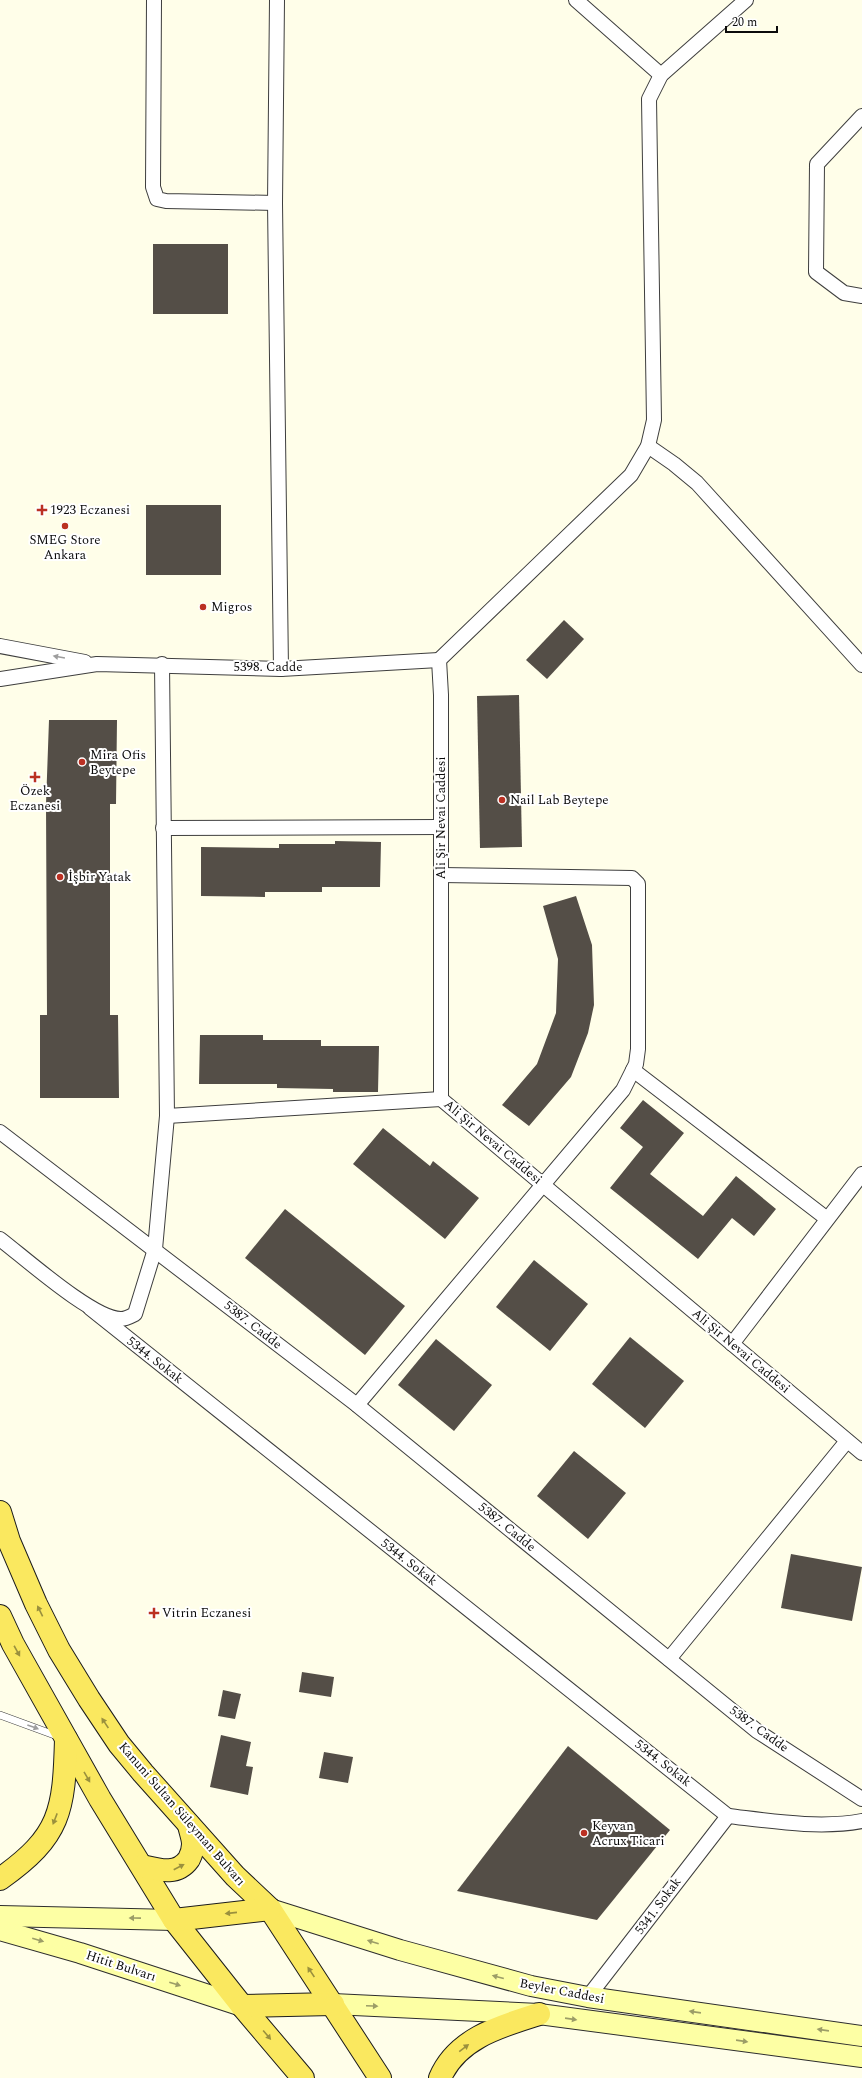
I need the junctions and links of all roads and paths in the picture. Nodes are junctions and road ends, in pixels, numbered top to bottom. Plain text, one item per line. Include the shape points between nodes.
1 (154, 0) edge
2 (277, 0) edge
3 (576, 0) edge
4 (746, 0) edge
5 (661, 75) junction
6 (862, 116) edge
7 (275, 204) junction
8 (862, 296) edge
9 (648, 446) junction
10 (0, 646) edge
11 (439, 660) junction
12 (98, 664) junction
13 (162, 664) junction
14 (862, 665) edge
15 (281, 669) junction
16 (0, 679) edge
17 (441, 827) junction
18 (164, 828) junction
19 (441, 875) junction
20 (634, 1070) junction
21 (441, 1099) junction
22 (167, 1116) junction
23 (0, 1132) edge
24 (862, 1174) edge
25 (544, 1186) junction
26 (826, 1218) junction
27 (0, 1239) edge
28 (155, 1249) junction
29 (90, 1308) junction
30 (732, 1344) junction
31 (357, 1405) junction
32 (847, 1440) junction
33 (862, 1453) edge
34 (0, 1512) edge
35 (0, 1616) edge
36 (669, 1659) junction
37 (0, 1715) edge
38 (66, 1740) junction
39 (862, 1799) edge
40 (728, 1816) junction
41 (862, 1821) edge
42 (189, 1825) junction
43 (142, 1866) junction
44 (0, 1879) edge
45 (270, 1909) junction
46 (0, 1916) edge
47 (174, 1920) junction
48 (0, 1930) edge
49 (588, 1997) junction
50 (333, 2004) junction
51 (242, 2006) junction
52 (539, 2014) junction
53 (862, 2036) edge
54 (862, 2057) edge
55 (303, 2078) edge
56 (380, 2078) edge
57 (440, 2078) edge

1 - 7 street via 153,188 157,198 166,201
2 - 7 street
3 - 5 street
4 - 5 street
5 - 9 street via 649,99 654,420
6 - 8 street via 817,164 816,272 844,293
7 - 15 street
9 - 11 street via 631,476
9 - 14 street via 698,483
12 -> 10 street, 5398. Cadde
11 - 15 street, 5398. Cadde
11 - 17 street, Ali Şir Nevai Caddesi
12 - 13 street, 5398. Cadde
12 - 16 street, 5398. Cadde
13 - 15 street, 5398. Cadde
13 - 18 street
17 - 18 street
17 - 19 street, Ali Şir Nevai Caddesi
18 - 22 street
19 - 20 street via 632,878 638,884 638,1049
19 - 21 street, Ali Şir Nevai Caddesi
20 - 25 street via 623,1090
20 - 26 street
21 - 22 street
21 - 25 street, Ali Şir Nevai Caddesi
22 - 28 street
23 - 28 street, 5387. Cadde
24 - 26 street
25 - 30 street, Ali Şir Nevai Caddesi
25 - 31 street
26 - 30 street
27 - 29 street
28 - 29 street via 135,1314 122,1319 108,1317
28 - 31 street, 5387. Cadde
29 - 40 street, 5344. Sokak
30 - 32 street, Ali Şir Nevai Caddesi
31 - 36 street, 5387. Cadde
32 - 33 street, Ali Şir Nevai Caddesi
32 - 36 street
42 -> 34 main road, Kanuni Sultan Süleyman Bulvarı via 133,1762 59,1650 36,1604
35 -> 38 main road
36 - 39 street, 5387. Cadde via 757,1731
37 -> 38 lane
38 -> 43 main road
38 -> 44 main road via 60,1807 48,1835 36,1851
40 - 41 street via 782,1823
40 - 49 street, 5341. Sokak
43 -> 42 main road via 163,1871 174,1870 184,1865 193,1845
42 - 45 main road, Kanuni Sultan Süleyman Bulvarı via 235,1876
43 - 47 main road
45 -> 47 main road
49 -> 45 main road, Beyler Caddesi via 531,1986 400,1950
50 -> 45 main road, Kanuni Sultan Süleyman Bulvarı
47 -> 46 main road
47 - 51 main road
48 -> 51 main road, Hitit Bulvarı via 80,1953
53 -> 49 main road, Beyler Caddesi
50 - 51 main road
50 -> 52 main road, Beyler Caddesi
50 - 56 main road, Kanuni Sultan Süleyman Bulvarı
51 -> 55 main road
52 -> 54 main road, Beyler Caddesi
57 -> 52 main road via 448,2062 477,2038 496,2028

